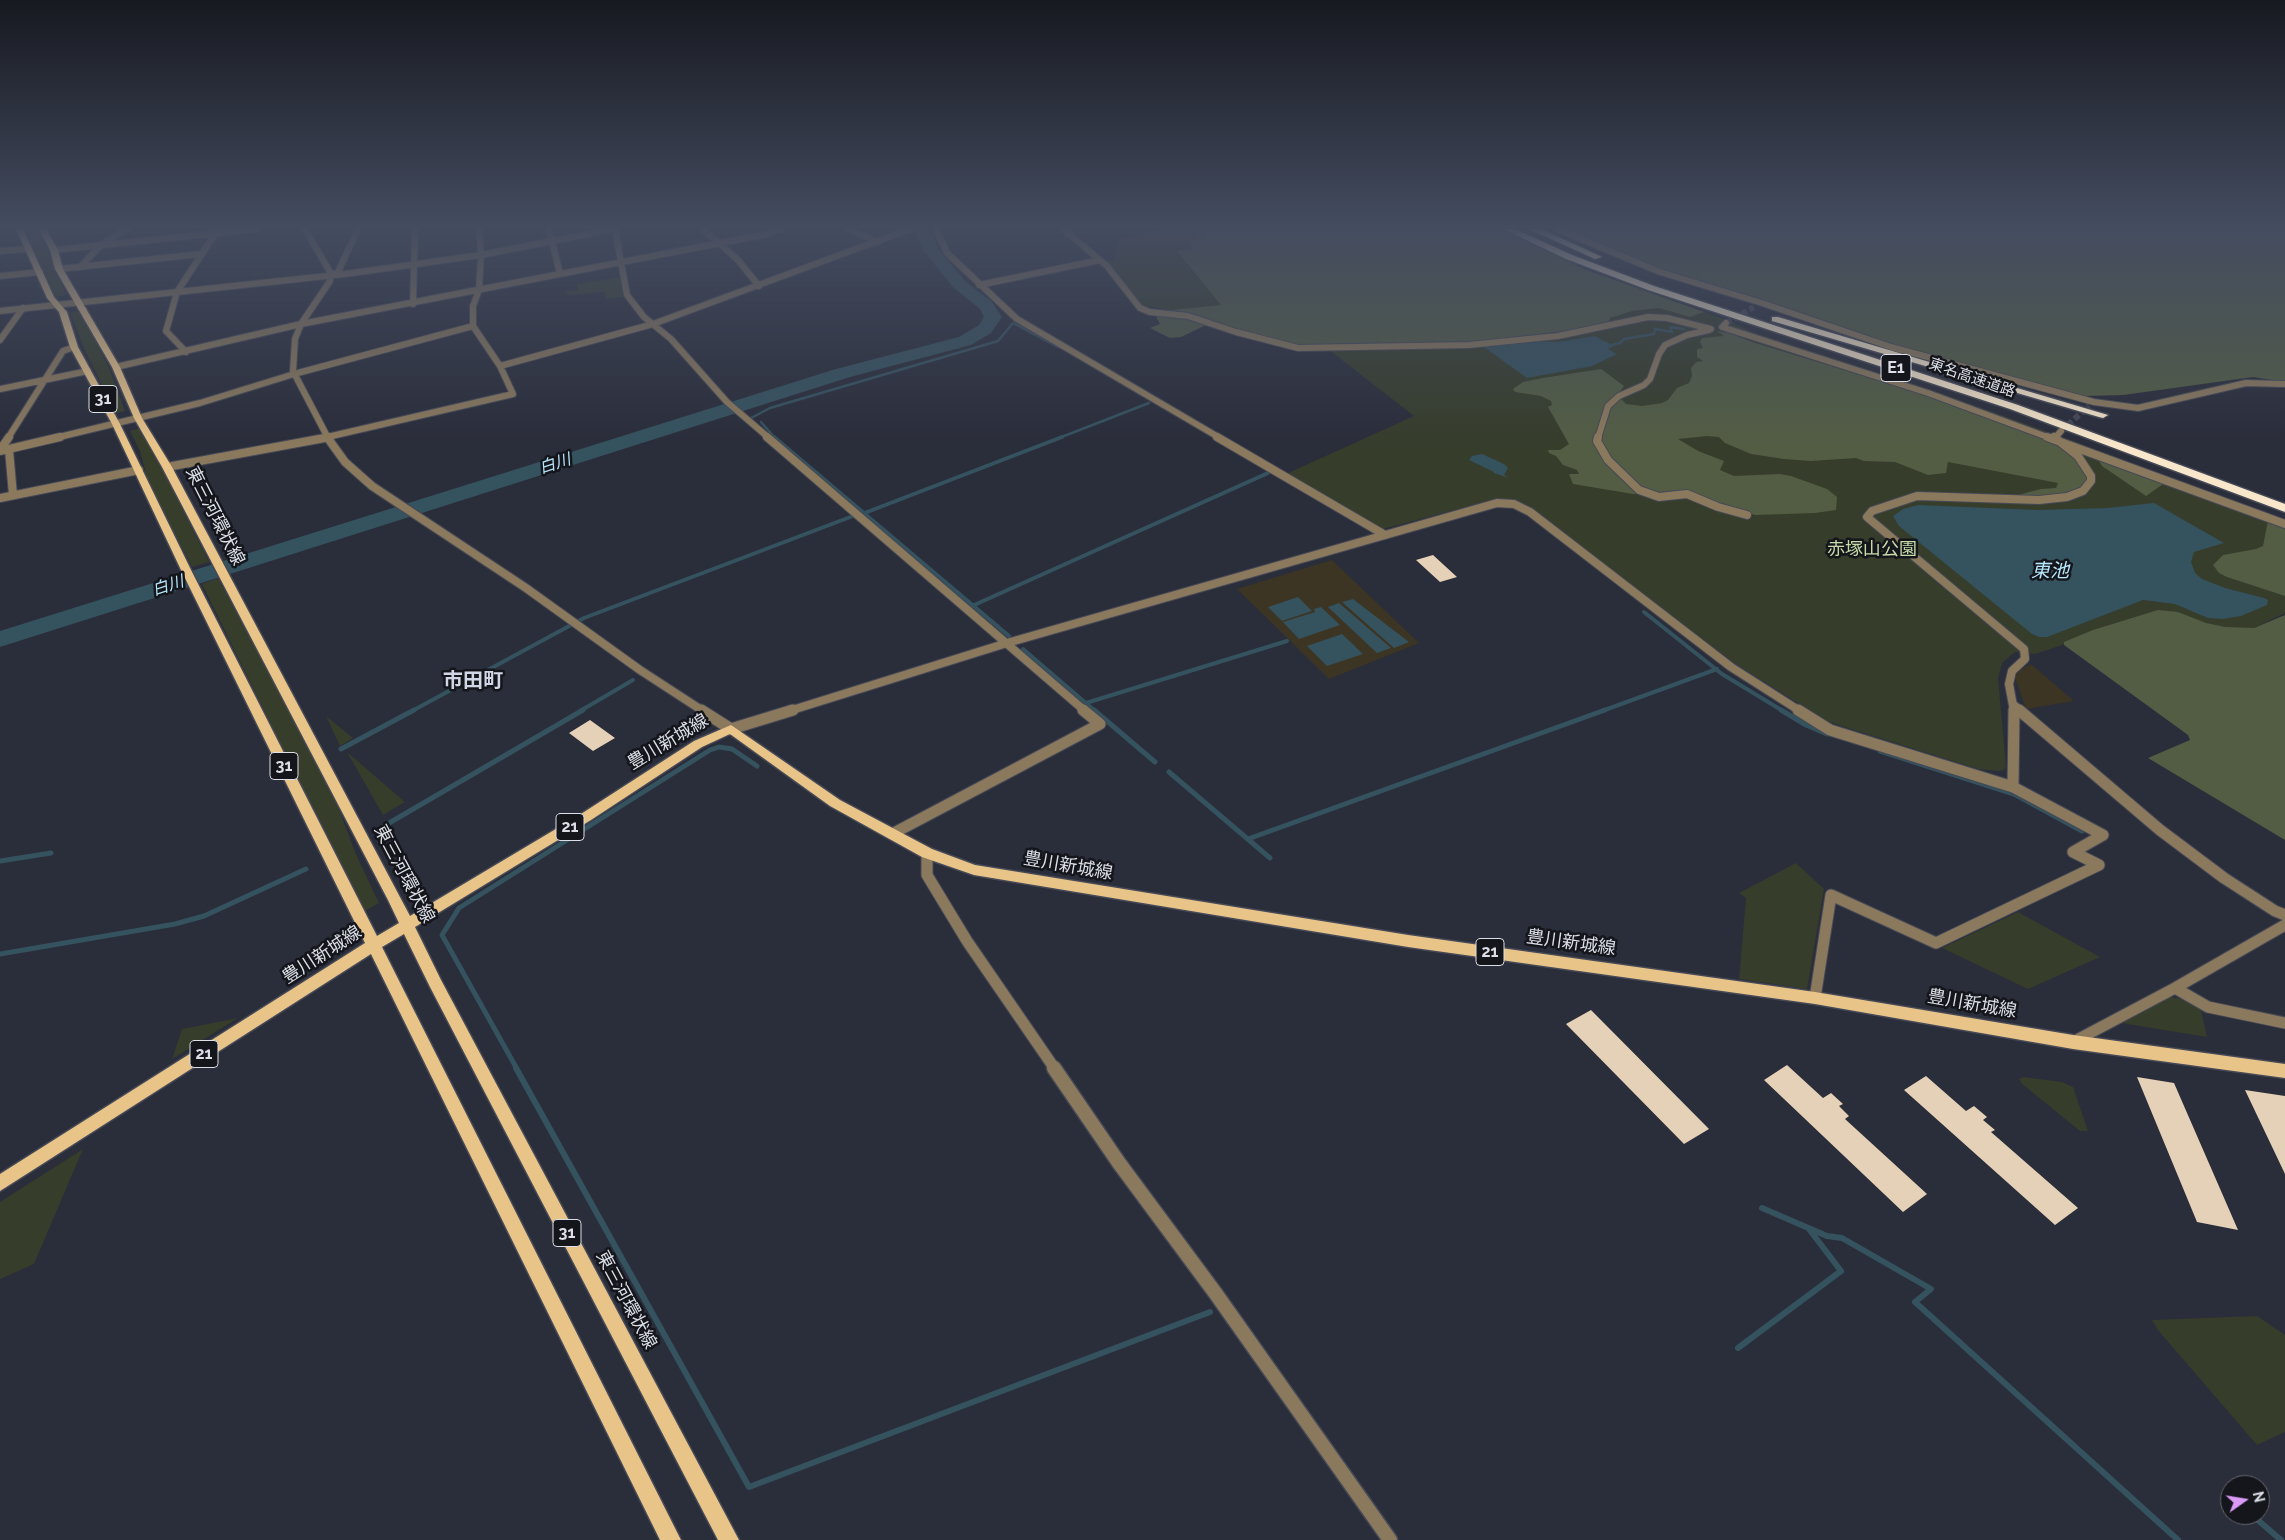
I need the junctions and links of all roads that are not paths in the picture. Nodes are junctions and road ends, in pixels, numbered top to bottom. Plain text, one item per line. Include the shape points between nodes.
1 (54, 301) edge
2 (91, 301) edge
3 (174, 301) edge
4 (317, 301) edge
5 (413, 301) edge
6 (428, 301) edge
7 (475, 301) edge
8 (631, 301) edge
9 (718, 301) edge
10 (997, 301) edge
11 (1134, 301) edge
12 (1690, 301) edge
13 (1723, 301) edge
14 (1755, 301) edge
15 (80, 302) junction
16 (1762, 303) junction
17 (413, 304) junction
18 (56, 305) junction
19 (23, 308) junction
20 (0, 311) edge
21 (1755, 311) junction
22 (301, 324) junction
23 (653, 324) junction
24 (473, 326) junction
25 (1711, 329) junction
26 (0, 340) edge
27 (74, 346) junction
28 (186, 352) junction
29 (500, 366) junction
30 (116, 367) junction
31 (88, 372) junction
32 (294, 374) junction
33 (44, 380) junction
34 (2285, 384) edge
35 (0, 389) edge
36 (2103, 415) dead end
37 (138, 418) junction
38 (116, 424) junction
39 (2061, 430) tunnel mouth
40 (327, 436) junction
41 (2054, 437) junction
42 (0, 450) edge
43 (9, 450) junction
44 (2170, 454) dead end
45 (2197, 463) dead end
46 (167, 467) junction
47 (139, 470) junction
48 (13, 496) junction
49 (0, 498) edge
50 (2285, 498) edge
51 (2285, 508) edge
52 (1746, 515) dead end
53 (2285, 524) edge
54 (1385, 535) junction
55 (1007, 643) junction
56 (2014, 705) junction
57 (731, 729) junction
58 (2013, 786) junction
59 (892, 834) junction
60 (927, 853) junction
61 (2285, 915) edge
62 (408, 924) junction
63 (2285, 925) edge
64 (374, 945) junction
65 (2175, 988) junction
66 (1815, 998) junction
67 (2285, 1023) edge
68 (2073, 1042) junction
69 (2285, 1071) edge
70 (0, 1184) edge
71 (672, 1540) edge
72 (729, 1540) edge
73 (1390, 1540) edge

1 - 18 main road, 31
2 - 15 street
3 - 28 street via 166,331
4 - 22 street
5 - 17 street
6 - 17 street
7 - 24 street
8 - 23 street
9 - 23 street
10 - 54 street via 1017,319
11 - 25 street via 1145,311 1188,316 1244,334 1309,349 1469,345 1558,336 1648,316
12 - 51 highway, 東名高速道路 / E1 via 2006,404
13 - 21 highway, 東名高速道路 / E1
14 - 16 street
15 - 18 street
15 - 30 main road, 東三河環状線 / 31
16 - 21 street
16 - 34 street via 1925,357 2091,404 2138,408 2246,383
17 - 22 street
18 - 19 street
18 - 27 main road, 31 via 62,312
19 - 20 street
19 - 26 street
21 - 36 highway
21 - 44 highway, 東名高速道路 / E1
22 - 28 street
22 - 32 street via 292,357
23 - 29 street
23 - 55 street via 671,339 729,404
24 - 29 street
24 - 32 street
25 - 41 street via 1724,325 1757,340 1870,373
25 - 52 street via 1665,345 1650,379 1608,406 1597,441 1608,460 1639,490 1659,497 1687,494
27 - 31 main road, 31
27 - 33 street via 63,351
28 - 30 street
29 - 40 street via 513,394
30 - 37 main road, 東三河環状線 / 31
31 - 33 street
31 - 38 main road, 31
32 - 37 street
32 - 40 street
33 - 35 street
33 - 42 street
37 - 38 street
37 - 46 main road, 東三河環状線 / 31
38 - 43 street
38 - 47 main road, 31
39 - 41 street
40 - 46 street
40 - 57 street via 345,462 372,486
41 - 53 street
41 - 56 street via 2069,448 2088,470 2091,481 2084,491 2067,497 2039,500 1917,496 1872,511 1867,517 2024,649 2025,659 2012,671 2008,684
42 - 43 street
43 - 48 street
45 - 50 highway
46 - 62 main road, 東三河環状線 / 31
47 - 48 street
47 - 64 main road, 31
48 - 49 street
54 - 55 street
54 - 58 street via 1497,503 1522,507 1731,666 1830,730
55 - 57 street
55 - 59 street via 1100,724
56 - 58 street
56 - 61 street via 2160,830 2224,878
57 - 59 main road, 豊川新城線 / 21 via 834,803
57 - 62 main road, 豊川新城線 / 21 via 698,744 586,817
58 - 66 street via 2103,835 2073,852 2099,865 1936,943 1831,895
59 - 60 main road, 豊川新城線 / 21
60 - 66 main road, 豊川新城線 / 21 via 974,870 1063,886 1408,941
60 - 73 street via 927,875 967,941 1119,1163
62 - 64 main road, 豊川新城線 / 21
62 - 72 main road, 東三河環状線 / 31 via 435,983
63 - 65 street
64 - 70 main road, 豊川新城線 / 21
64 - 71 main road, 31
65 - 67 street via 2208,1007
65 - 68 street
66 - 68 main road, 豊川新城線 / 21
68 - 69 main road, 豊川新城線 / 21

